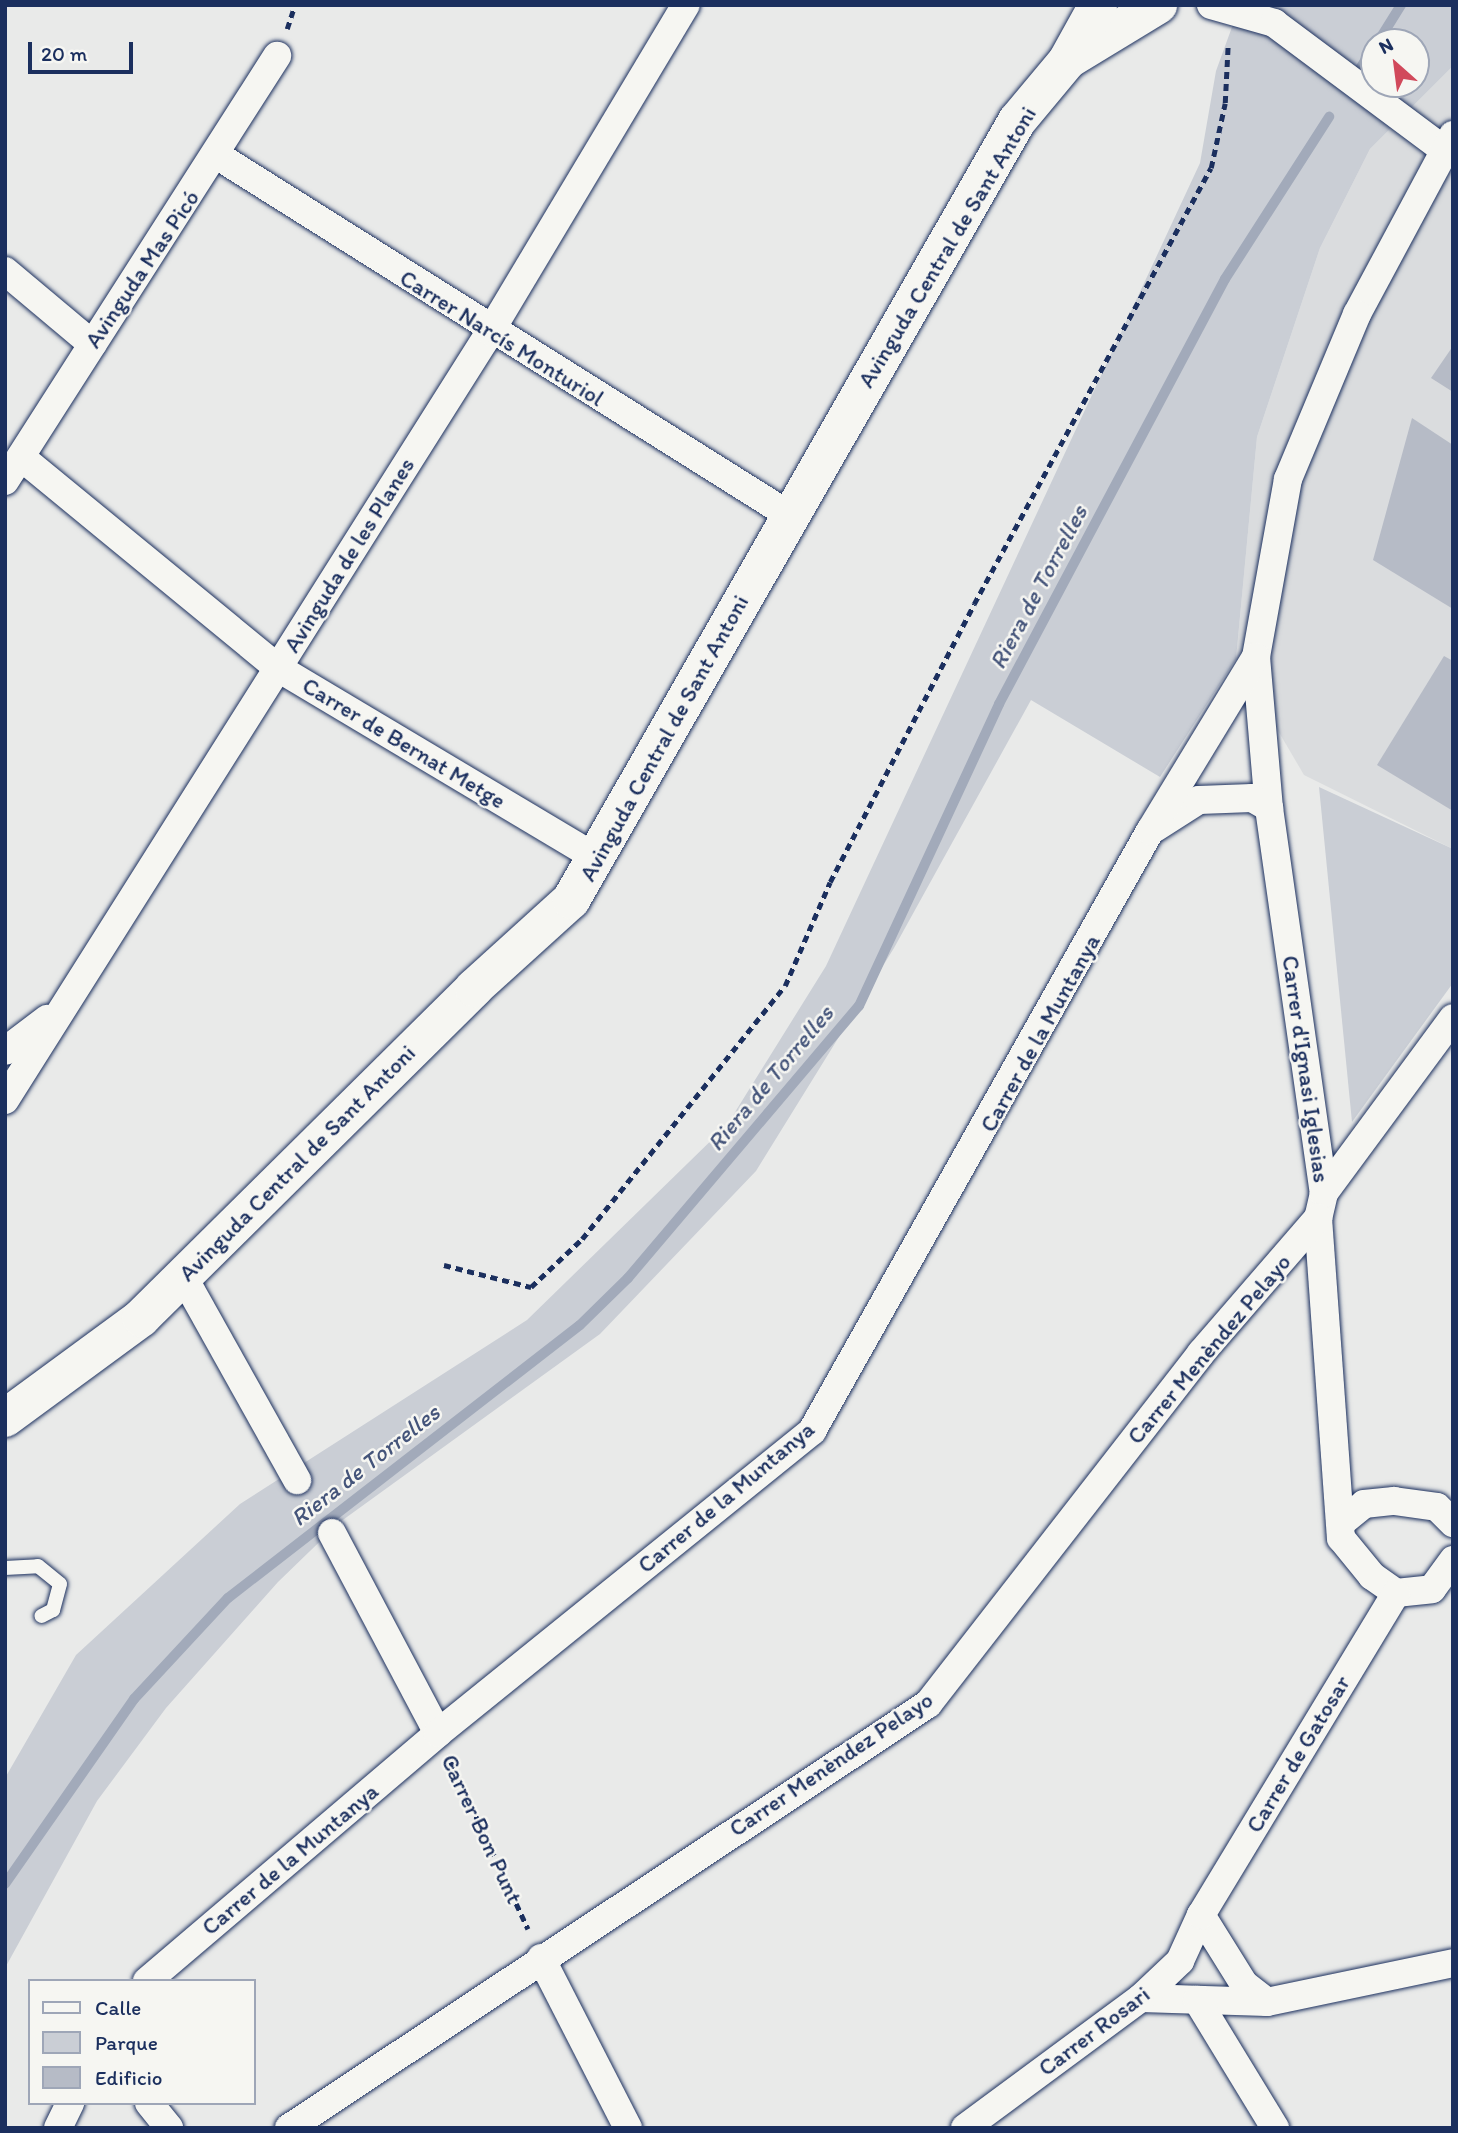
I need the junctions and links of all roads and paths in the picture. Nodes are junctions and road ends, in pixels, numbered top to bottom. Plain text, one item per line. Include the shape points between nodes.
1 (686, 5) edge
2 (1098, 5) edge
3 (1158, 5) edge
4 (1221, 8) edge
5 (1270, 14) edge
6 (277, 56) dead end
7 (1067, 61) junction
8 (1447, 141) edge
9 (218, 156) junction
10 (5, 271) edge
11 (490, 332) junction
12 (92, 344) junction
13 (20, 457) junction
14 (5, 481) edge
15 (789, 515) junction
16 (1256, 657) junction
17 (278, 668) junction
18 (1269, 808) junction
19 (1150, 831) junction
20 (599, 859) junction
21 (61, 1008) junction
22 (1453, 1018) edge
23 (5, 1051) edge
24 (5, 1101) edge
25 (1321, 1206) junction
26 (444, 1265) dead end
27 (183, 1276) junction
28 (5, 1418) edge
29 (297, 1480) dead end
30 (1342, 1522) junction
31 (1453, 1523) edge
32 (332, 1533) dead end
33 (1453, 1560) edge
34 (5, 1568) edge
35 (1396, 1593) junction
36 (41, 1616) dead end
37 (438, 1733) junction
38 (1200, 1915) junction
39 (541, 1958) junction
40 (1453, 1962) edge
41 (149, 1979) edge
42 (1140, 1998) junction
43 (1197, 2000) junction
44 (1267, 2002) junction
45 (69, 2105) edge
46 (151, 2105) edge
47 (58, 2128) edge
48 (169, 2128) edge
49 (289, 2128) edge
50 (628, 2128) edge
51 (965, 2128) edge
52 (1275, 2128) edge

1 - 11 street, Avinguda de les Planes
2 - 7 main road, Avinguda Central de Sant Antoni
3 - 7 main road, Avinguda Central de Sant Antoni
4 - 5 street
4 - 26 path via 1225,103 1211,168 956,640 830,882 785,986 582,1239 531,1287
5 - 8 street via 1368,91
6 - 9 street, Avinguda Mas Picó
7 - 15 main road, Avinguda Central de Sant Antoni via 1017,121
8 - 16 street via 1357,314 1288,479
9 - 11 street, Carrer Narcís Monturiol
9 - 12 street, Avinguda Mas Picó
10 - 12 street
11 - 15 street, Carrer Narcís Monturiol
11 - 17 street, Avinguda de les Planes
12 - 13 street, Avinguda Mas Picó
13 - 14 street, Avinguda Mas Picó
13 - 17 street, Carrer de Bernat Metge
15 - 20 main road, Avinguda Central de Sant Antoni
16 - 18 street, Carrer d'Ignasi Iglesias
16 - 19 street, Carrer de la Muntanya
17 - 20 street, Carrer de Bernat Metge
17 - 21 street, Avinguda de les Planes
18 - 19 street, Carrer de la Muntanya via 1252,798 1199,800
18 - 25 street, Carrer d'Ignasi Iglesias
19 - 37 street, Carrer de la Muntanya via 1049,1021 812,1431
20 - 27 main road, Avinguda Central de Sant Antoni via 572,900
21 - 23 street
21 - 24 street, Avinguda de les Planes
22 - 25 street, Carrer Menèndez Pelayo
25 - 30 street, Carrer d'Ignasi Iglesias
25 - 39 street, Carrer Menèndez Pelayo via 928,1704
27 - 28 main road, Avinguda Central de Sant Antoni via 101,1352
27 - 29 street
30 - 31 street via 1364,1504 1394,1500 1437,1507
30 - 35 street via 1341,1538 1372,1576
32 - 37 street, Carrer Bon Punt
33 - 35 street via 1432,1589
34 - 36 lane via 38,1566 61,1584 53,1610
35 - 38 street, Carrer de Gatosar
37 - 39 path, Carrer Bon Punt
37 - 41 street, Carrer de la Muntanya
38 - 42 street, Carrer Rosari via 1180,1961
38 - 44 street via 1244,1984
39 - 49 street, Carrer Menèndez Pelayo
39 - 50 street
40 - 44 street
42 - 43 street
42 - 51 street, Carrer Rosari
43 - 44 street
43 - 52 street
45 - 47 street
46 - 48 street

